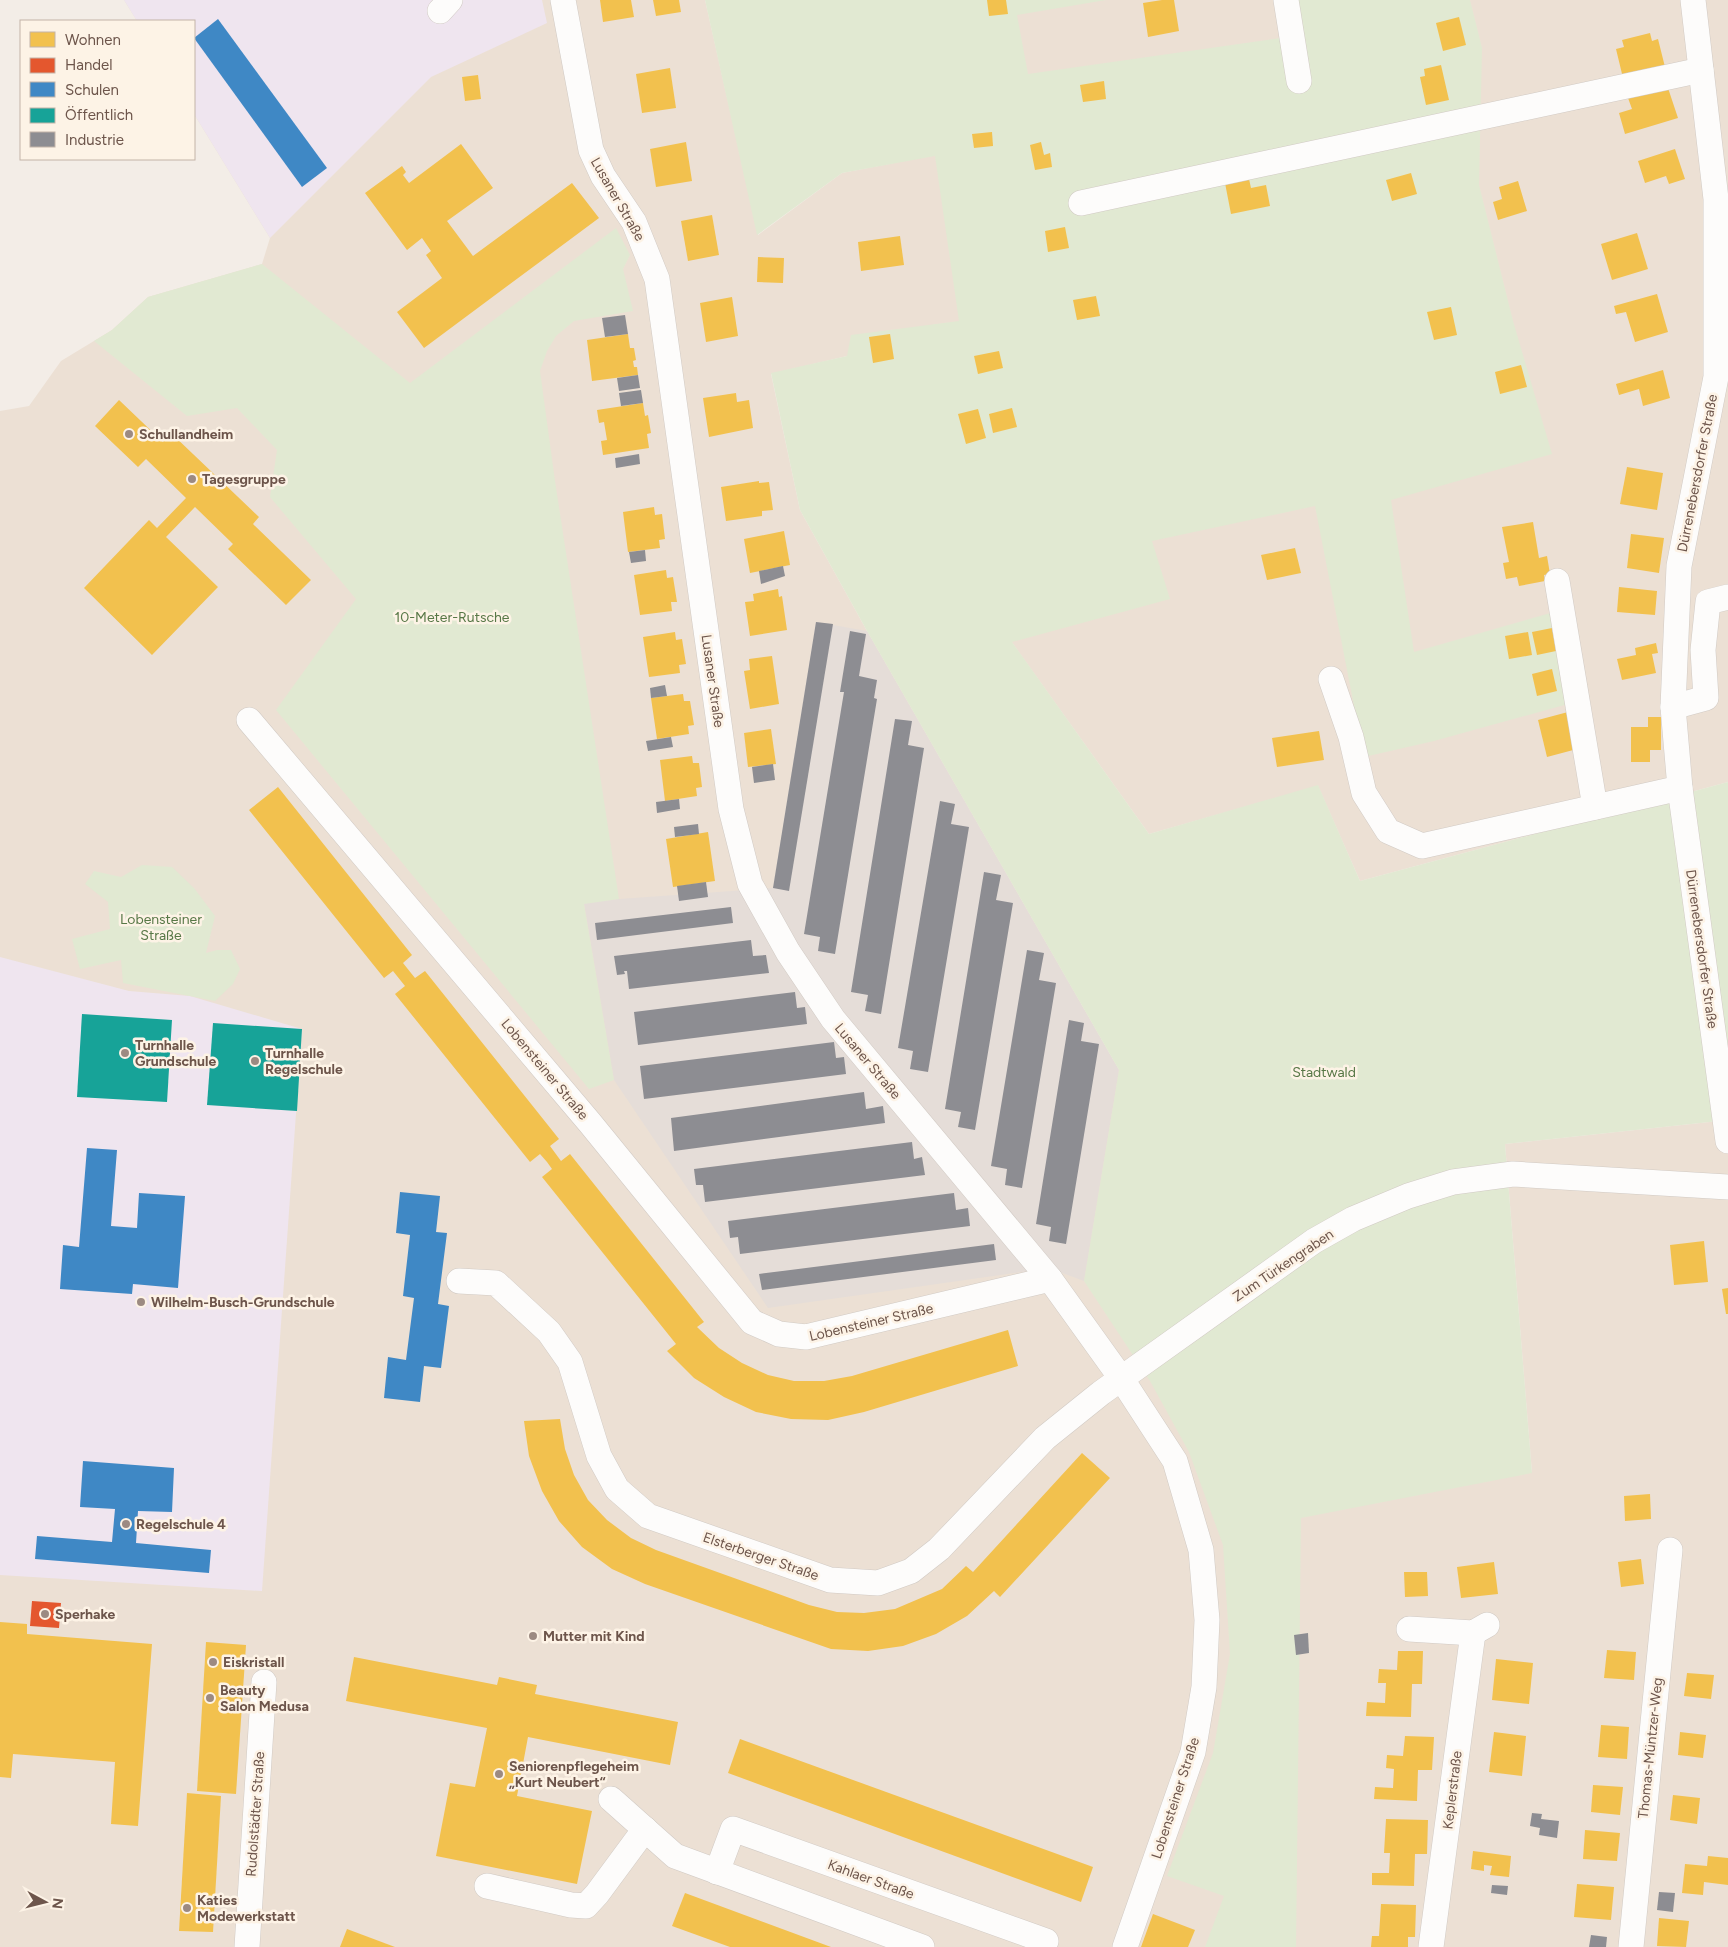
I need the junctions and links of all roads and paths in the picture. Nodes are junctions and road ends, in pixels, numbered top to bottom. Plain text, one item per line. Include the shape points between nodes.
1 (563, 0) edge
2 (1286, 0) edge
3 (1693, 0) edge
4 (1701, 70) junction
5 (1298, 81) dead end
6 (1081, 203) dead end
7 (1557, 581) dead end
8 (1728, 597) edge
9 (1332, 679) dead end
10 (1673, 707) junction
11 (250, 720) dead end
12 (1680, 788) junction
13 (1595, 807) junction
14 (1728, 1141) edge
15 (1728, 1187) edge
16 (1050, 1279) junction
17 (460, 1281) dead end
18 (1121, 1378) junction
19 (1670, 1550) dead end
20 (1409, 1628) dead end
21 (264, 1682) dead end
22 (611, 1799) dead end
23 (645, 1829) junction
24 (717, 1872) junction
25 (487, 1886) dead end
26 (247, 1947) edge
27 (922, 1947) edge
28 (1044, 1947) edge
29 (1125, 1947) edge
30 (1431, 1947) edge
31 (1631, 1947) edge

1 - 16 street, Lusaner Straße via 591,150 603,176 634,222 657,279 731,809 750,884 788,952 834,1019
2 - 5 street
3 - 4 street, Dürrenebersdorfer Straße
4 - 6 street
4 - 10 street, Dürrenebersdorfer Straße via 1716,199 1716,377 1679,566
7 - 13 street
8 - 10 street via 1708,602 1703,650 1706,698
9 - 13 street via 1351,737 1364,793 1388,831 1422,846
10 - 12 street, Dürrenebersdorfer Straße
11 - 16 street, Lobensteiner Straße via 590,1123 752,1322 779,1334 806,1337
12 - 13 street
12 - 14 street, Dürrenebersdorfer Straße
15 - 18 street, Zum Türkengraben via 1513,1174 1453,1182 1408,1196 1353,1219 1314,1241
16 - 18 street, Lobensteiner Straße
17 - 18 street, Elsterberger Straße via 496,1283 549,1332 570,1362 599,1456 617,1489 648,1516 830,1580 878,1583 911,1571 939,1550 1045,1438
18 - 29 street, Lobensteiner Straße via 1175,1461 1201,1550 1207,1620 1204,1687 1193,1752
19 - 31 street, Thomas-Müntzer-Weg
20 - 30 street, Keplerstraße via 1480,1629
21 - 26 street, Rudolstädter Straße
22 - 23 street
23 - 24 street via 675,1856
23 - 25 street via 586,1906
24 - 27 street
24 - 28 street, Kahlaer Straße via 733,1829 1046,1941

